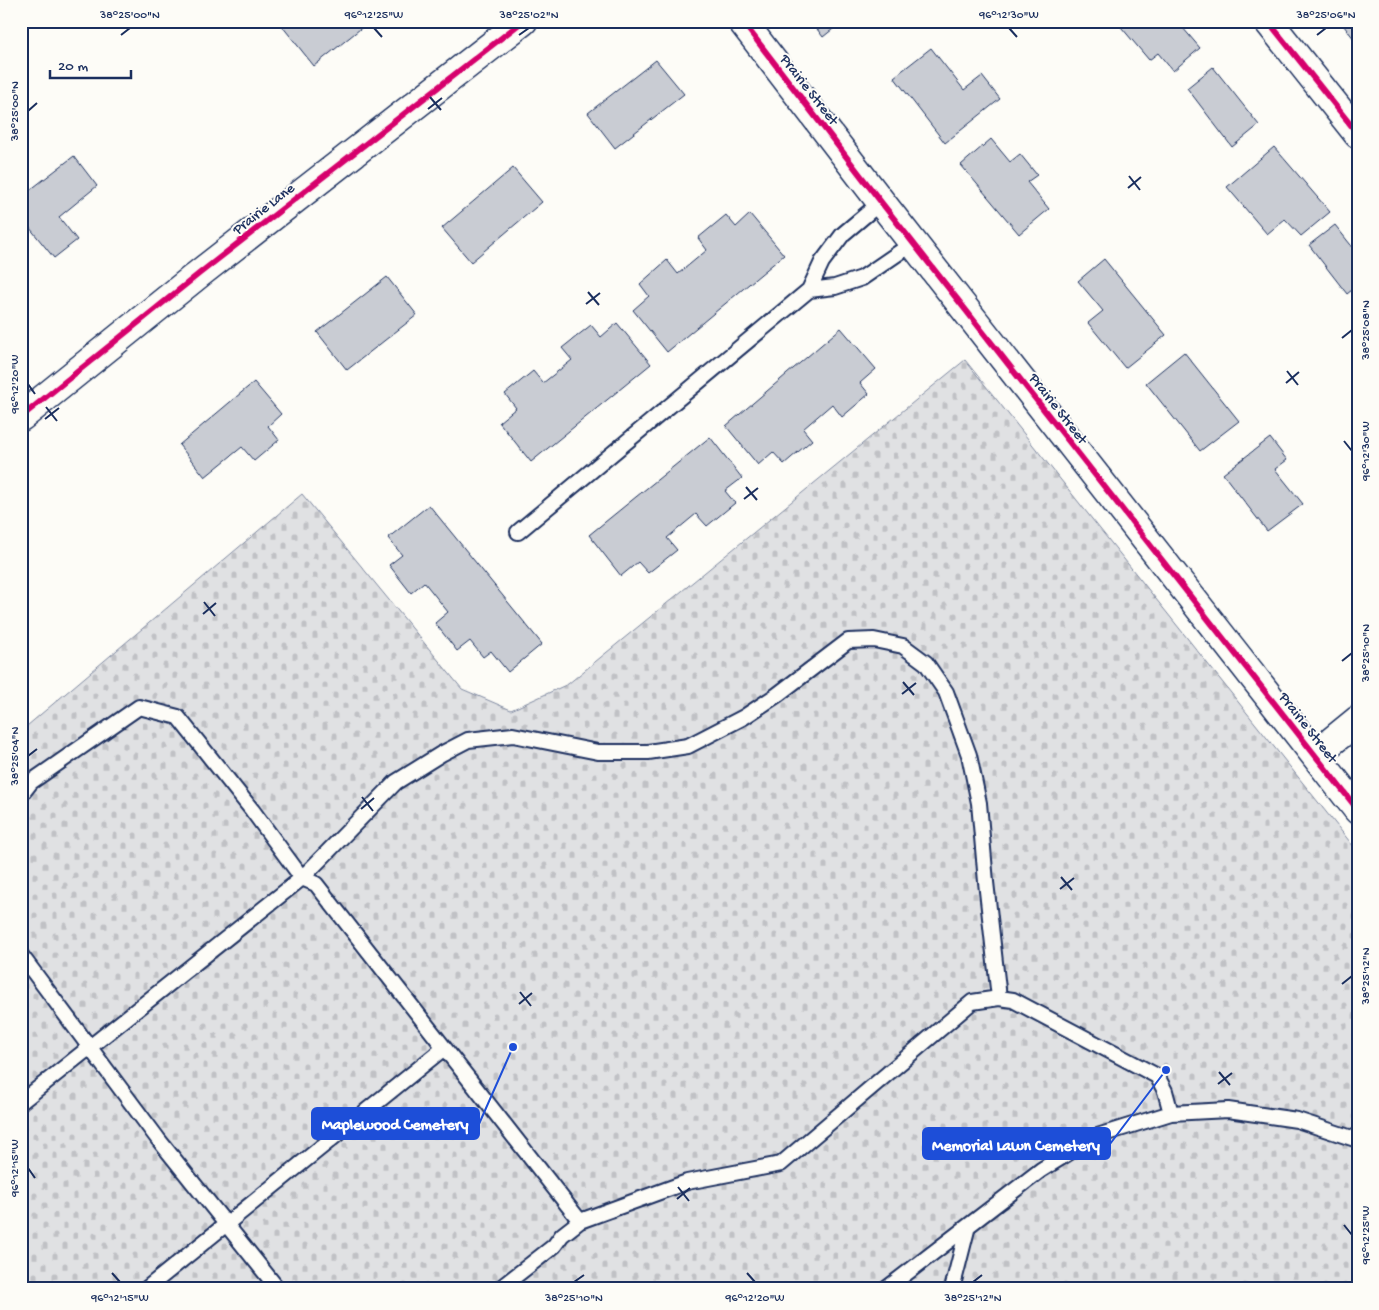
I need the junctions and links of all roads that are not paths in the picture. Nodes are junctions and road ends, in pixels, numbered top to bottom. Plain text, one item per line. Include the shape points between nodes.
1 (523, 21) edge
2 (742, 21) edge
3 (1268, 21) edge
4 (1358, 134) edge
5 (881, 202) junction
6 (913, 243) junction
7 (809, 290) junction
8 (21, 417) edge
9 (518, 532) dead end
10 (1358, 720) edge
11 (1315, 755) junction
12 (21, 795) edge
13 (1358, 810) edge
14 (302, 878) junction
15 (21, 955) edge
16 (999, 998) junction
17 (90, 1047) junction
18 (444, 1048) junction
19 (21, 1102) edge
20 (1171, 1113) junction
21 (1358, 1140) edge
22 (580, 1221) junction
23 (226, 1224) junction
24 (968, 1226) junction
25 (146, 1289) edge
26 (278, 1289) edge
27 (499, 1289) edge
28 (886, 1289) edge
29 (952, 1289) edge

1 - 8 street, Prairie Lane
2 - 5 street, Prairie Street
3 - 4 street
5 - 6 street, Prairie Street
5 - 7 lane via 843,234 822,262
6 - 7 lane via 862,278 835,287
6 - 11 street, Prairie Street
7 - 9 lane
10 - 11 street
11 - 13 street, Prairie Street
12 - 14 lane via 31,782 139,707 178,717
14 - 16 lane via 396,782 468,740 513,735 598,752 648,752 688,746 744,717 848,641 874,640 903,646 926,663 946,692 969,755 979,803
14 - 17 lane
14 - 18 lane via 316,884
15 - 17 lane
16 - 20 lane via 1013,1000 1157,1076
16 - 22 lane via 972,1002 781,1164 687,1182
17 - 19 lane
17 - 23 lane
18 - 22 lane
18 - 23 lane
20 - 21 lane via 1228,1110 1297,1120
20 - 24 lane via 1094,1137 1041,1170
22 - 27 lane
23 - 25 lane
23 - 26 lane
24 - 28 lane
24 - 29 lane

